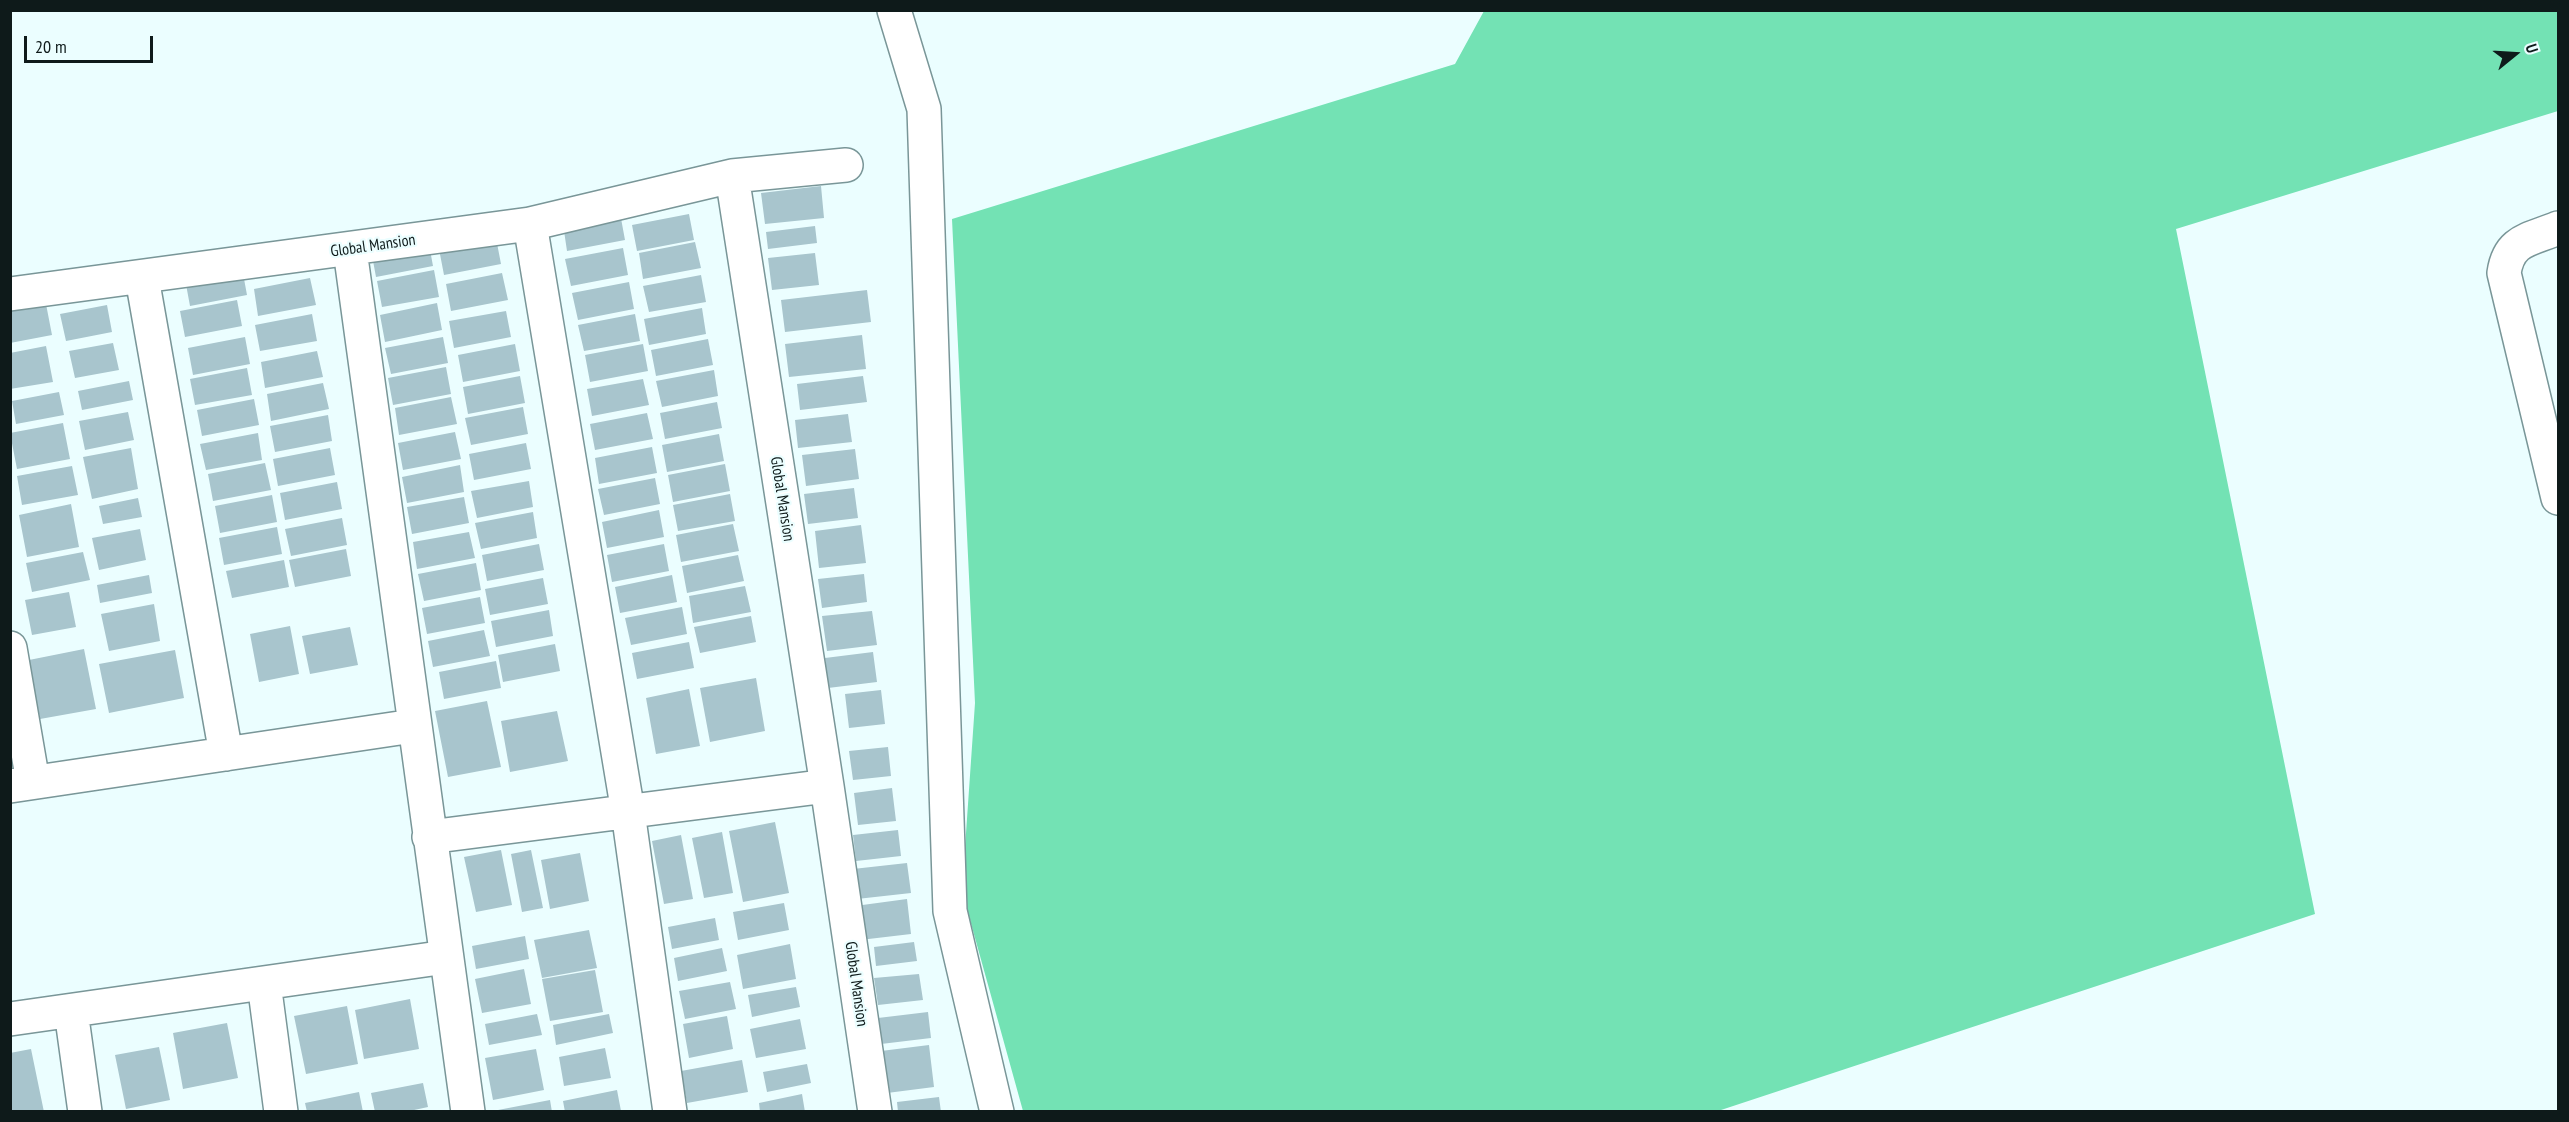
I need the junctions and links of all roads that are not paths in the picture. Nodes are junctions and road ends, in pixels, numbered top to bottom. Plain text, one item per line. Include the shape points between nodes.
1 (894, 10) edge
2 (846, 165) dead end
3 (732, 176) junction
4 (530, 224) junction
5 (2559, 228) edge
6 (350, 250) junction
7 (142, 278) junction
8 (10, 294) edge
9 (2559, 498) edge
10 (10, 648) edge
11 (413, 726) junction
12 (226, 754) junction
13 (22, 784) edge
14 (827, 786) junction
15 (628, 812) junction
16 (429, 837) junction
17 (446, 957) junction
18 (264, 983) junction
19 (71, 1011) junction
20 (10, 1019) edge
21 (85, 1112) edge
22 (281, 1112) edge
23 (468, 1112) edge
24 (670, 1112) edge
25 (875, 1112) edge
26 (998, 1112) edge

1 - 26 street via 924,109 950,911
2 - 3 street, Global Mansion
3 - 4 street, Global Mansion
3 - 14 street, Global Mansion
4 - 6 street, Global Mansion
4 - 15 street
5 - 9 street via 2514,246 2504,273
6 - 7 street, Global Mansion
6 - 11 street
7 - 8 street, Global Mansion
7 - 12 street
10 - 13 street
11 - 12 street
11 - 16 street
12 - 13 street
14 - 15 street
14 - 25 street, Global Mansion
15 - 16 street
15 - 24 street
16 - 17 street
17 - 18 street
17 - 23 street
18 - 19 street
18 - 22 street
19 - 20 street
19 - 21 street

